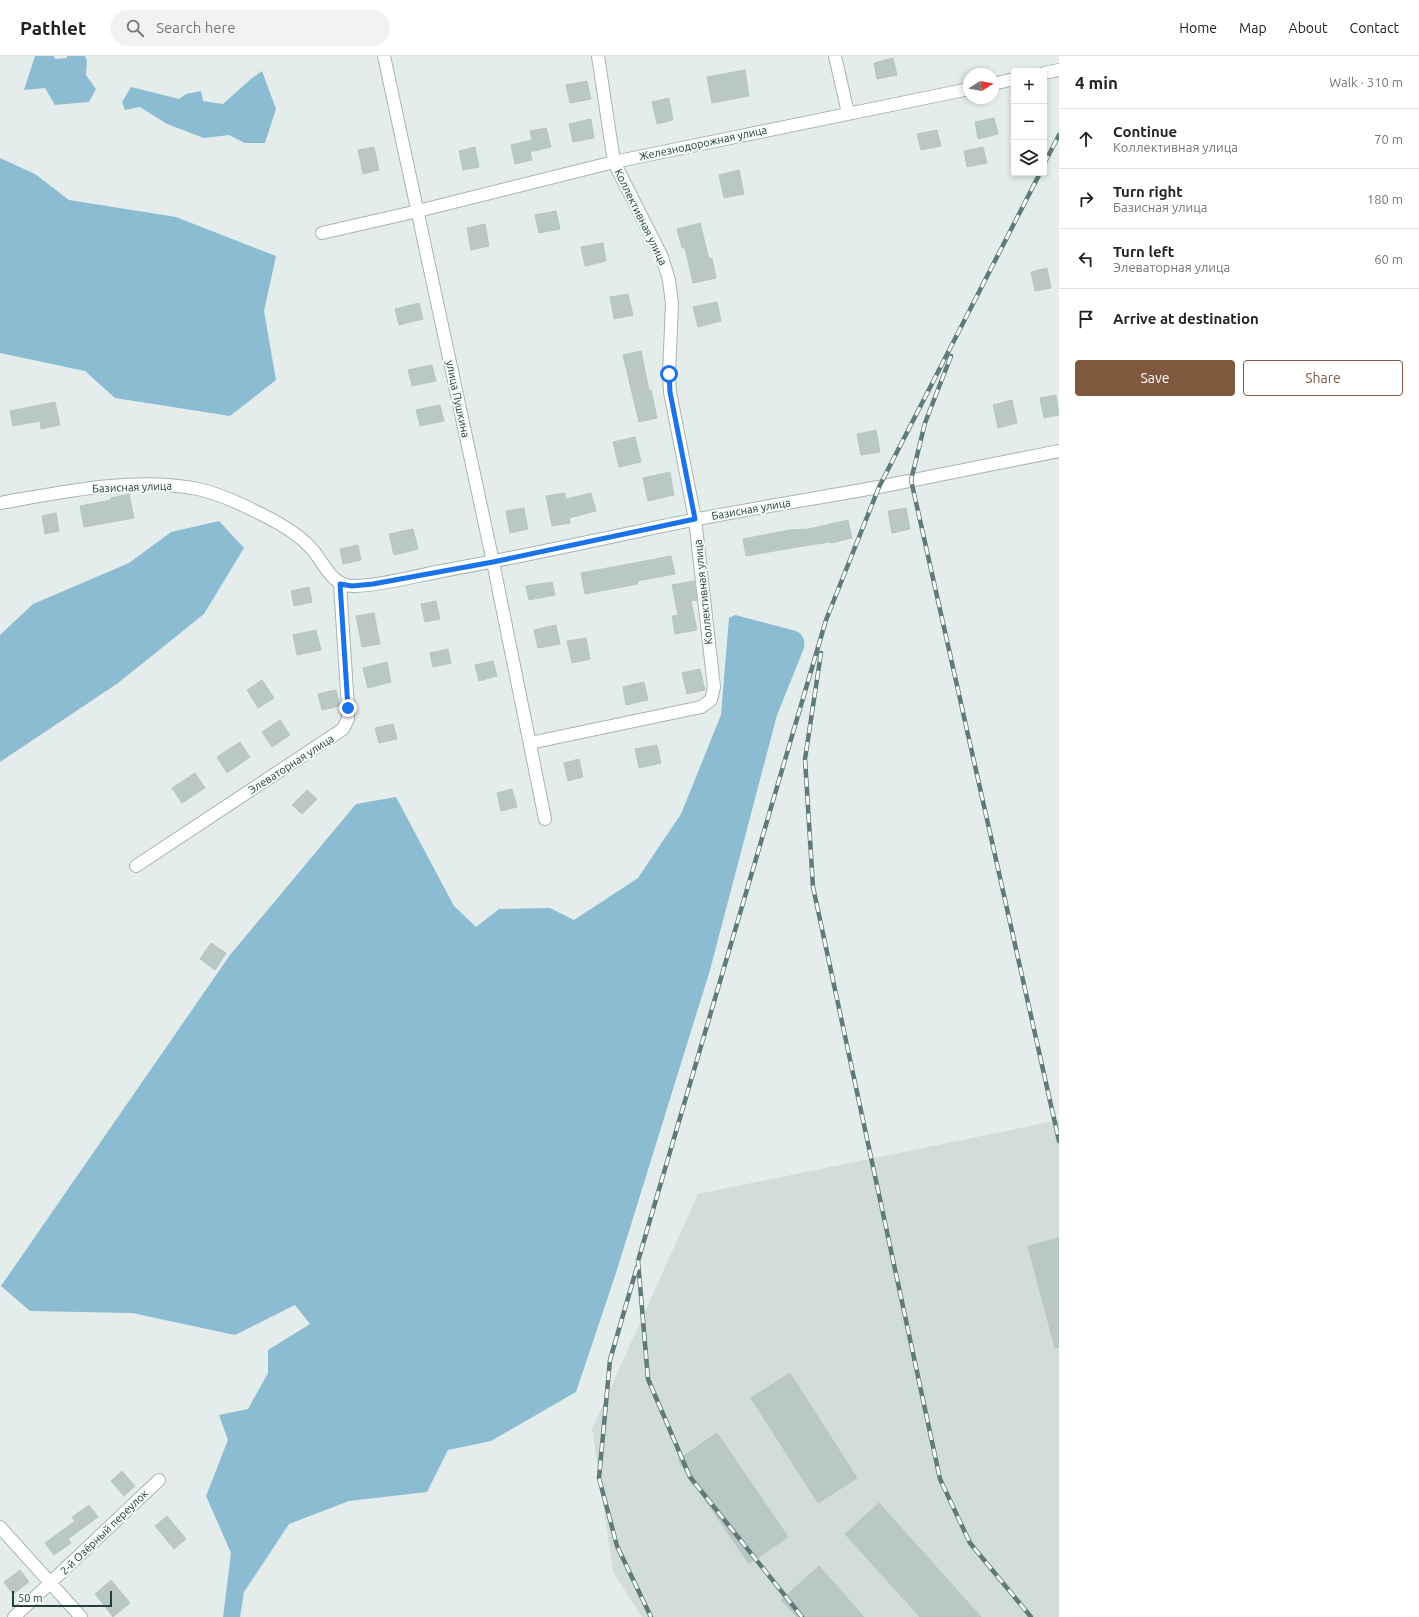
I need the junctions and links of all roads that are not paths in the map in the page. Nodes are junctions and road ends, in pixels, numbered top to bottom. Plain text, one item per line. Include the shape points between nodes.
1 (384, 56) edge
2 (598, 56) edge
3 (835, 56) edge
4 (1059, 70) edge
5 (1047, 72) edge
6 (1011, 80) edge
7 (999, 83) edge
8 (963, 90) edge
9 (848, 113) junction
10 (614, 162) junction
11 (418, 211) junction
12 (322, 233) dead end
13 (1059, 451) edge
14 (0, 503) edge
15 (695, 519) junction
16 (493, 562) junction
17 (340, 584) junction
18 (530, 743) junction
19 (545, 819) dead end
20 (136, 866) dead end
21 (159, 1480) dead end
22 (0, 1527) edge
23 (50, 1583) junction
24 (14, 1617) edge
25 (81, 1617) edge

1 - 11 street, улица Пушкина
2 - 10 street, Коллективная улица
3 - 9 street
4 - 5 street
6 - 7 street
8 - 9 street, Железнодорожная улица
9 - 10 street, Железнодорожная улица
10 - 11 street, Железнодорожная улица
10 - 15 street, Коллективная улица via 662,257 669,280 672,303 670,392
11 - 12 street, Железнодорожная улица
11 - 16 street, улица Пушкина
13 - 15 street, Базисная улица
14 - 17 street, Базисная улица via 74,490 122,486 171,485 201,490 240,504 292,532 311,548
15 - 16 street, Базисная улица
15 - 18 street, Коллективная улица via 714,687 711,700 701,706
16 - 17 street, Базисная улица via 373,584
16 - 18 street, улица Пушкина
17 - 20 street, Элеваторная улица via 348,708 348,719 343,729
18 - 19 street, улица Пушкина
21 - 23 street, 2-й Озёрный переулок
22 - 23 street
23 - 24 street, 2-й Озёрный переулок
23 - 25 street

